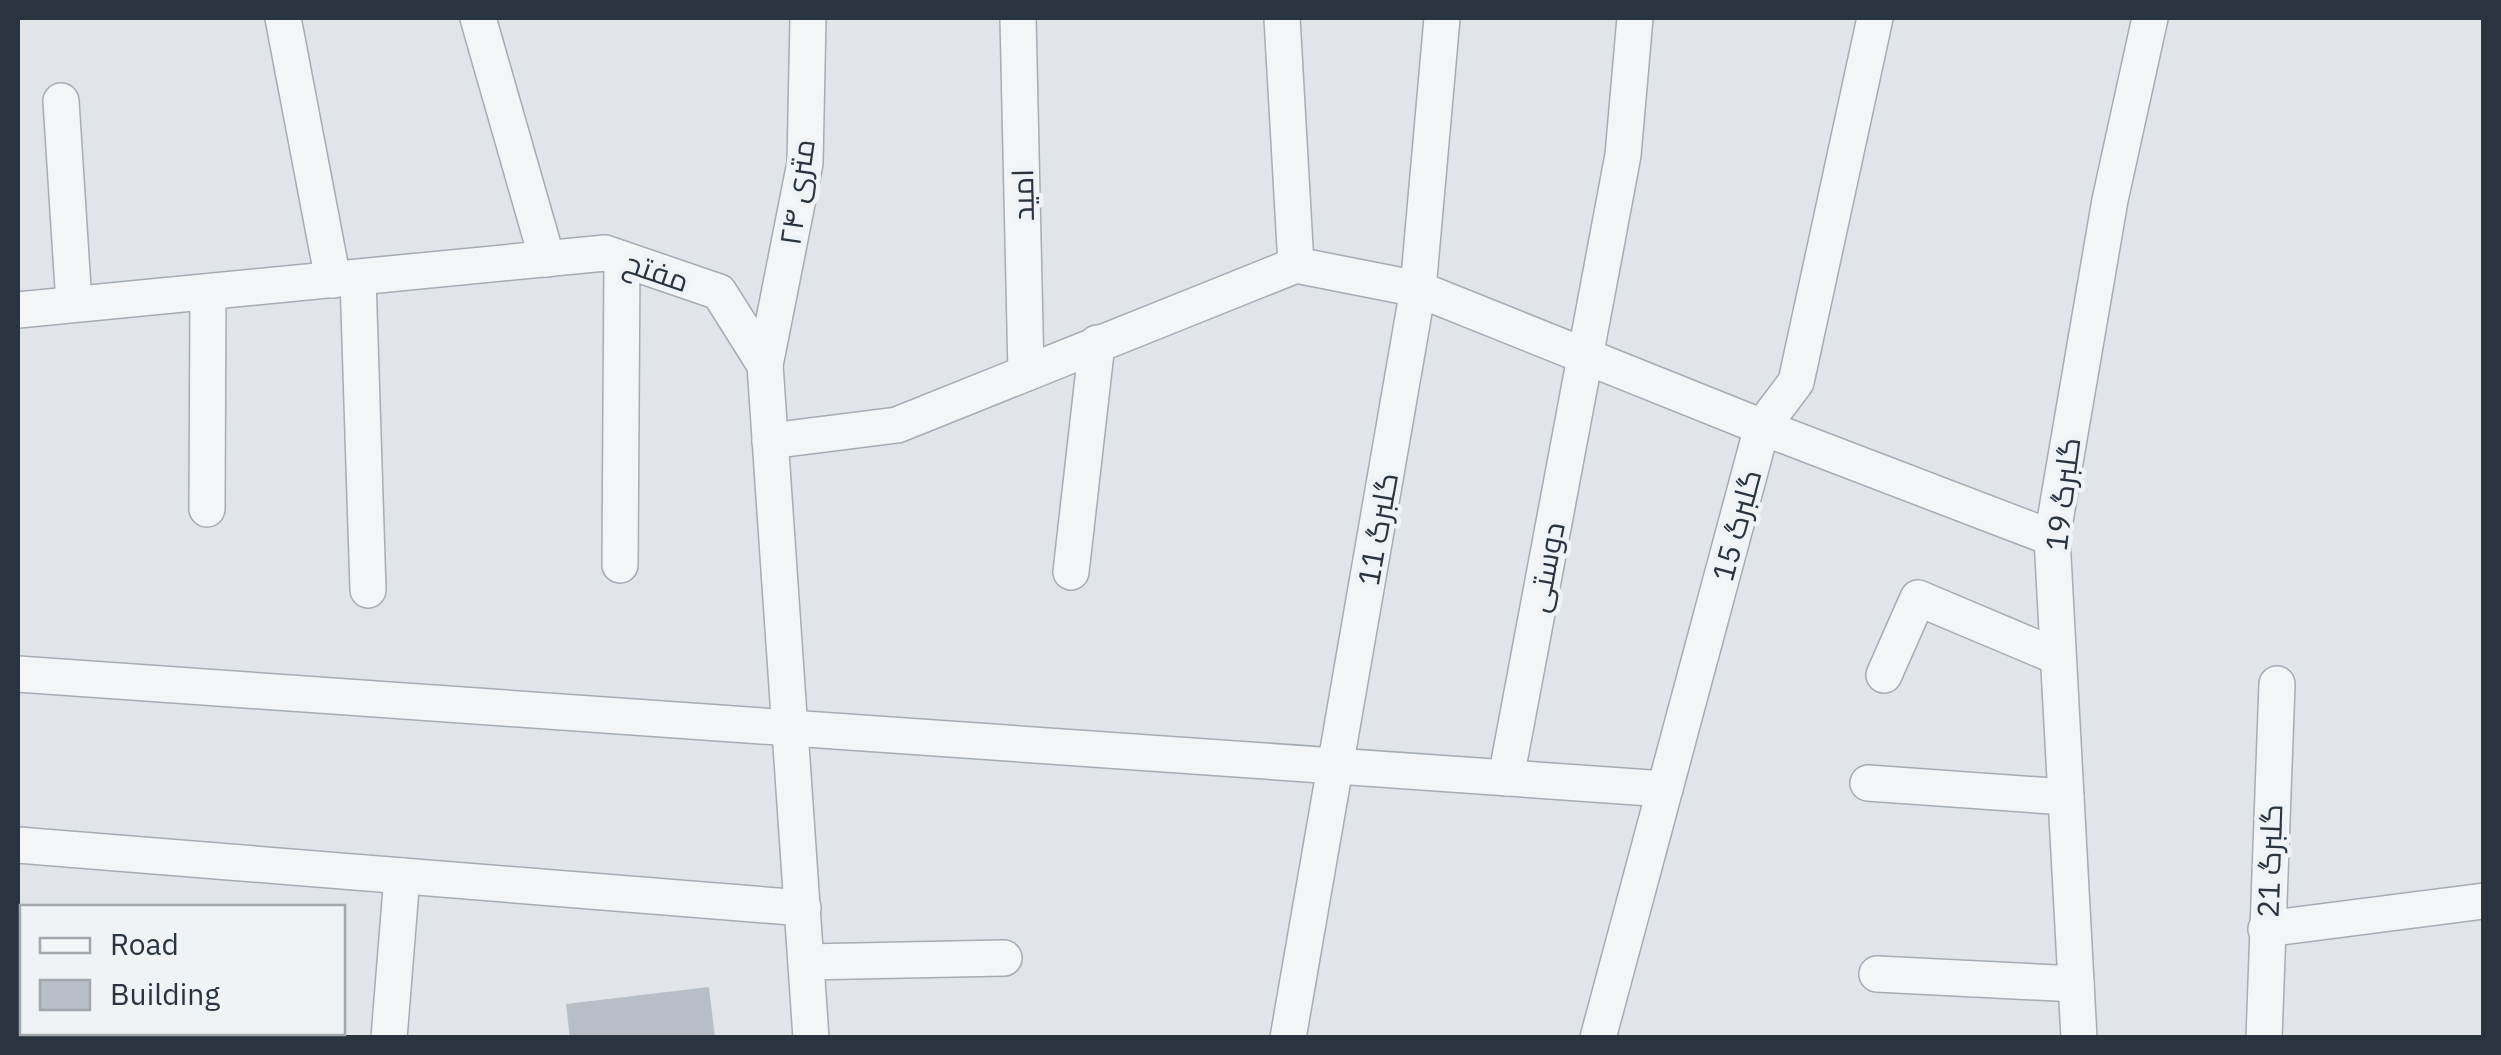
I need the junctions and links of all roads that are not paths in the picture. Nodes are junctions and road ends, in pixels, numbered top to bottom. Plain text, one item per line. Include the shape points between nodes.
1 (283, 18) edge
2 (478, 18) edge
3 (808, 18) edge
4 (1018, 18) edge
5 (1282, 18) edge
6 (1442, 18) edge
7 (1635, 18) edge
8 (1875, 18) edge
9 (2150, 18) edge
10 (61, 102) dead end
11 (546, 259) junction
12 (622, 259) junction
13 (1296, 266) junction
14 (346, 279) junction
15 (1418, 289) junction
16 (208, 292) junction
17 (74, 304) junction
18 (18, 310) edge
19 (1097, 344) junction
20 (1585, 356) junction
21 (765, 365) junction
22 (1026, 372) junction
23 (1762, 428) junction
24 (770, 441) junction
25 (206, 510) dead end
26 (2052, 538) junction
27 (620, 565) dead end
28 (1071, 572) dead end
29 (368, 590) dead end
30 (2058, 657) junction
31 (18, 674) edge
32 (1884, 675) dead end
33 (2277, 684) dead end
34 (790, 728) junction
35 (1337, 766) junction
36 (1506, 778) junction
37 (1868, 783) dead end
38 (1665, 789) junction
39 (2066, 797) junction
40 (18, 845) edge
41 (402, 876) junction
42 (2484, 901) edge
43 (803, 908) junction
44 (2266, 929) junction
45 (1004, 958) dead end
46 (806, 962) junction
47 (1877, 974) dead end
48 (2076, 984) junction
49 (390, 1038) edge
50 (811, 1038) edge
51 (1288, 1038) edge
52 (1598, 1038) edge
53 (2079, 1038) edge
54 (2264, 1038) edge

1 - 14 street
2 - 11 street
3 - 21 street, ۲۴ متری via 805,163
4 - 22 street, امید
5 - 13 street
6 - 15 street, گلبرگ 11
7 - 20 street, دوستی via 1622,155
8 - 23 street, گلبرگ 15 via 1796,382
9 - 26 street, گلبرگ 19 via 2110,200
10 - 17 street
11 - 12 street, مفتح via 605,252
11 - 14 street, مفتح
12 - 21 street, مفتح via 718,292
12 - 27 street
13 - 15 street
13 - 19 street
14 - 16 street, مفتح
14 - 29 street
15 - 20 street
15 - 35 street, گلبرگ 11
16 - 17 street, مفتح
16 - 25 street
17 - 18 street, مفتح
19 - 22 street
19 - 28 street
20 - 23 street
20 - 36 street, دوستی
21 - 24 street, مفتح
22 - 24 street via 897,425
23 - 26 street
23 - 38 street, گلبرگ 15
24 - 34 street, مفتح
26 - 30 street, گلبرگ 19
30 - 32 street via 1918,598
30 - 39 street, گلبرگ 19
31 - 34 street
33 - 44 street, گلبرگ 21
34 - 35 street
34 - 43 street, مفتح
35 - 36 street
35 - 51 street, گلبرگ 11
36 - 38 street
37 - 39 street
38 - 52 street, گلبرگ 15
39 - 48 street, گلبرگ 19
40 - 41 street
41 - 43 street
41 - 49 street
42 - 44 street
43 - 46 street, مفتح
44 - 54 street, گلبرگ 21
45 - 46 street
46 - 50 street, مفتح
47 - 48 street
48 - 53 street, گلبرگ 19

